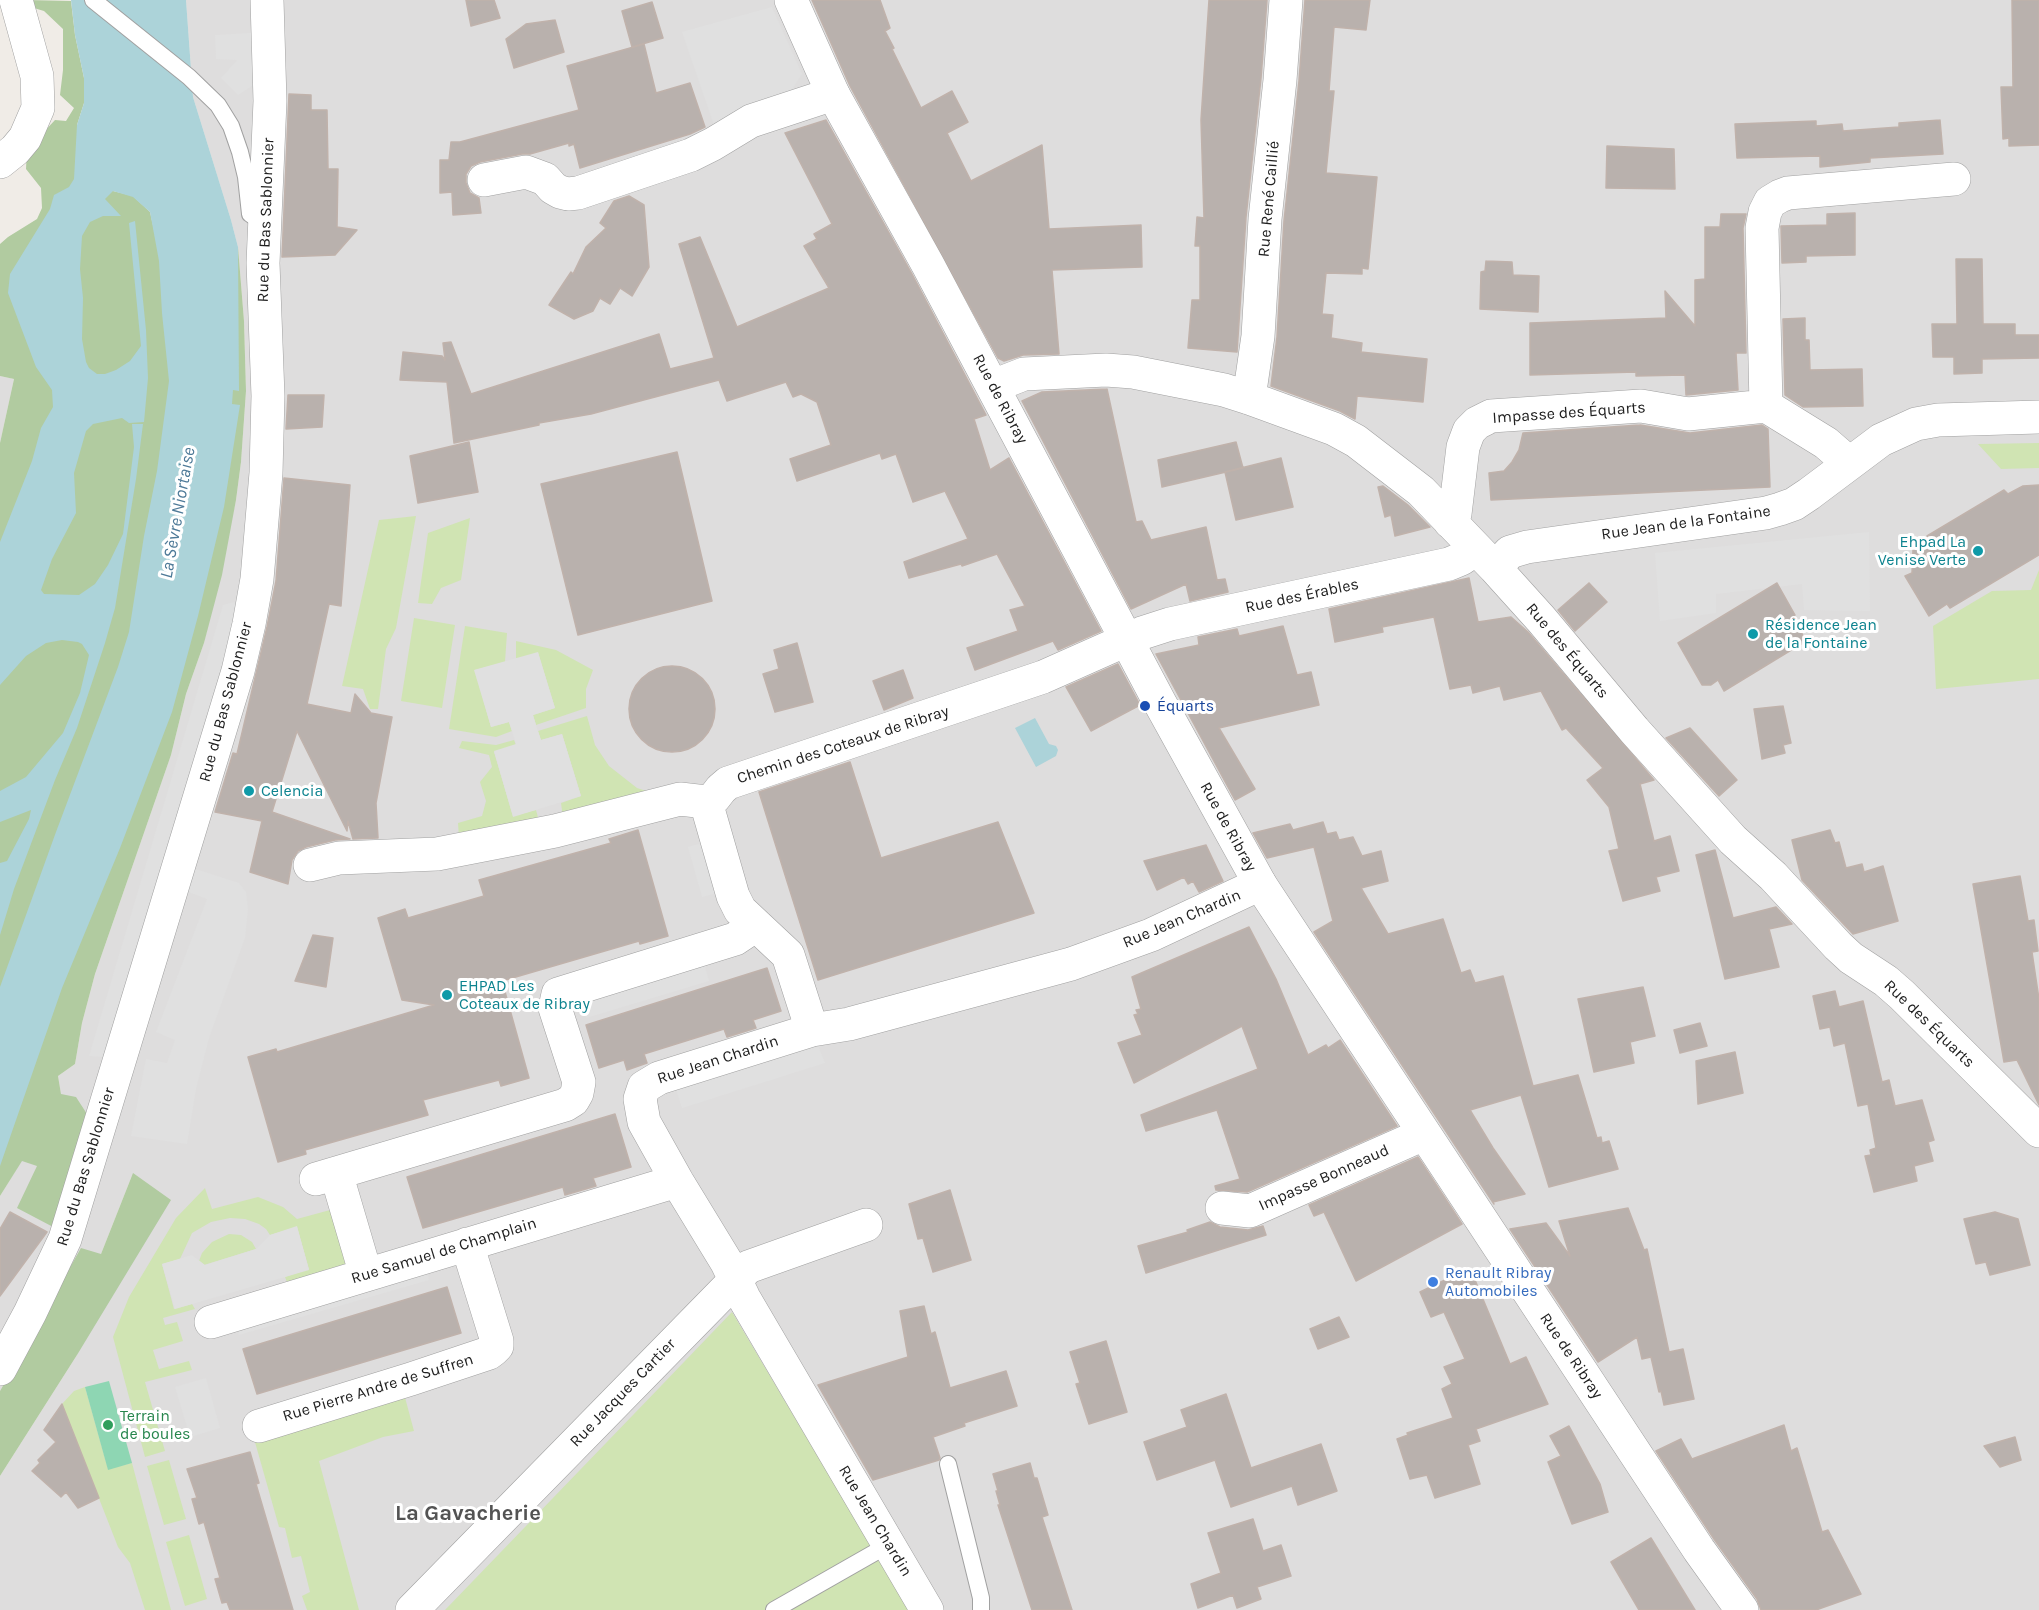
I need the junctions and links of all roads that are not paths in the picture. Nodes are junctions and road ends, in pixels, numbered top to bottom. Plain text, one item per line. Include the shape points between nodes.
1 (16, 0) edge
2 (93, 0) edge
3 (267, 0) edge
4 (791, 0) edge
5 (1286, 0) edge
6 (833, 94) junction
7 (0, 162) edge
8 (1954, 179) dead end
9 (484, 180) dead end
10 (265, 225) junction
11 (993, 386) junction
12 (1250, 398) junction
13 (1766, 406) junction
14 (2039, 417) edge
15 (1850, 463) junction
16 (1450, 522) junction
17 (1485, 558) junction
18 (1127, 640) junction
19 (706, 802) junction
20 (309, 865) dead end
21 (1260, 884) junction
22 (756, 925) junction
23 (812, 1030) junction
24 (2039, 1131) edge
25 (1424, 1134) junction
26 (677, 1181) junction
27 (1222, 1208) dead end
28 (866, 1225) dead end
29 (467, 1245) junction
30 (366, 1275) junction
31 (735, 1278) junction
32 (211, 1322) dead end
33 (0, 1369) edge
34 (259, 1426) dead end
35 (948, 1464) dead end
36 (888, 1545) junction
37 (412, 1610) edge
38 (774, 1610) edge
39 (927, 1610) edge
40 (981, 1610) edge
41 (1742, 1610) edge

1 - 7 street via 37,76 38,108 25,138
2 - 10 lane via 218,105 240,152 250,214
3 - 10 street, Rue du Bas Sablonnier via 270,101
4 - 6 street, Rue de Ribray
5 - 12 street, Rue René Caillié
6 - 9 street via 752,121 691,155 578,194 560,192 545,179 526,172
6 - 11 street, Rue de Ribray
8 - 13 street via 1788,193 1770,202 1762,228
10 - 33 street, Rue du Bas Sablonnier via 266,473 256,579 238,671 65,1239
11 - 12 street, Rue des Équarts via 1024,374 1106,370 1166,378
11 - 18 street, Rue de Ribray
12 - 16 street, Rue des Équarts via 1356,441 1413,484
13 - 15 street via 1826,443
13 - 16 street, Impasse des Équarts via 1688,414 1641,406 1491,416 1477,423 1463,447 1455,514
14 - 15 street, Rue Jean de la Fontaine via 1962,418 1916,424 1881,440
15 - 17 street, Rue Jean de la Fontaine via 1794,504 1766,513 1527,547
16 - 17 street, Rue des Équarts
17 - 18 street, Rue des Érables via 1461,559 1170,624
17 - 24 street, Rue des Équarts via 1733,840 1845,952 1902,995
18 - 19 street, Chemin des Coteaux de Ribray via 1043,677 728,783
18 - 21 street, Rue de Ribray
19 - 20 street via 680,799 555,831 437,854 339,858
19 - 22 street via 733,896 740,910
21 - 23 street, Rue Jean Chardin via 1151,935 1071,964 849,1024
21 - 25 street, Rue de Ribray
22 - 23 street via 788,955
22 - 30 street via 735,939 558,994 555,1008 579,1082 578,1093 565,1105 326,1176
23 - 26 street, Rue Jean Chardin via 659,1077 644,1087 640,1099 644,1122
25 - 27 street, Impasse Bonneaud via 1250,1211
25 - 41 street, Rue de Ribray
26 - 29 street, Rue Samuel de Champlain
26 - 31 street, Rue Jean Chardin
28 - 31 street, Rue Jacques Cartier via 748,1267
29 - 30 street, Rue Samuel de Champlain
29 - 34 street, Rue Pierre Andre de Suffren via 497,1341 494,1350
30 - 32 street, Rue Samuel de Champlain
31 - 36 street, Rue Jean Chardin
31 - 37 street, Rue Jacques Cartier
35 - 40 lane
36 - 38 lane
36 - 39 street, Rue Jean Chardin

